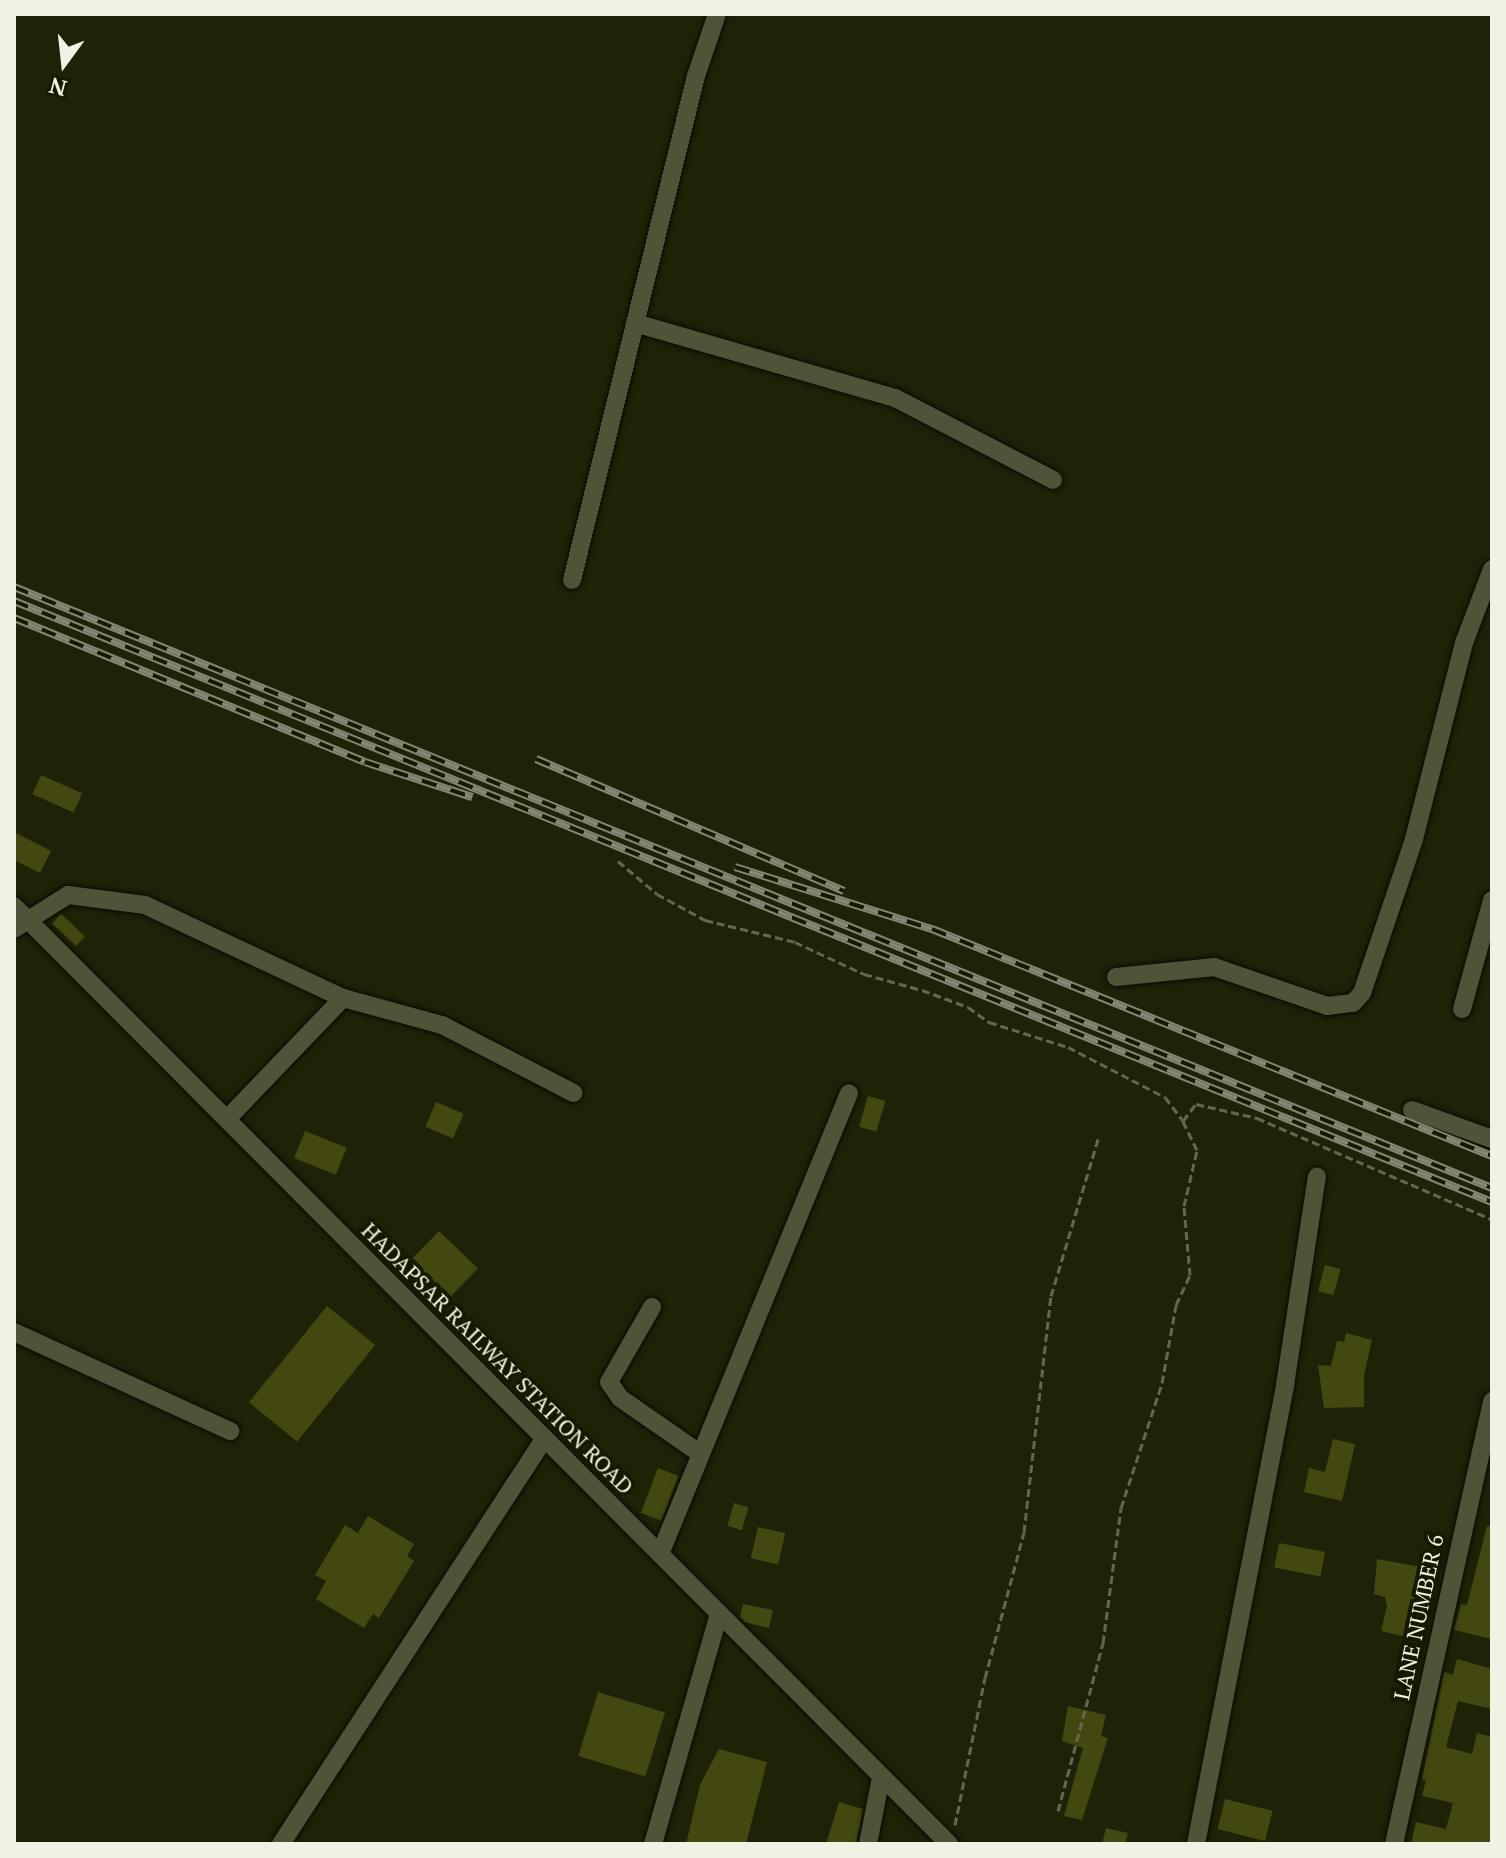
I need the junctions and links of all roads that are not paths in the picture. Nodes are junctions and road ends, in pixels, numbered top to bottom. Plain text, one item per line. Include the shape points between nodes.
1 (717, 14) edge
2 (635, 323) junction
3 (1053, 480) dead end
4 (1492, 569) edge
5 (572, 580) dead end
6 (1483, 619) edge
7 (1492, 900) edge
8 (14, 906) edge
9 (22, 925) edge
10 (1116, 977) dead end
11 (343, 998) junction
12 (1462, 1009) dead end
13 (574, 1093) dead end
14 (849, 1093) dead end
15 (1412, 1110) dead end
16 (227, 1119) junction
17 (1492, 1139) edge
18 (1317, 1176) dead end
19 (652, 1307) dead end
20 (14, 1332) edge
21 (1492, 1401) edge
22 (230, 1431) dead end
23 (545, 1438) junction
24 (701, 1454) junction
25 (660, 1554) junction
26 (718, 1618) junction
27 (881, 1777) junction
28 (951, 1836) edge
29 (281, 1844) edge
30 (653, 1844) edge
31 (868, 1844) edge
32 (1196, 1844) edge
33 (1394, 1844) edge

1 - 2 street
2 - 3 street via 895,398
2 - 5 street
4 - 6 street
6 - 10 street via 1362,993 1353,1003 1327,1006 1214,967
7 - 12 street
8 - 9 street, HADAPSAR RAILWAY STATION ROAD
9 - 11 street via 68,895 145,905
9 - 16 street, HADAPSAR RAILWAY STATION ROAD
11 - 13 street via 442,1025
11 - 16 street
14 - 24 street
15 - 17 street
16 - 23 street, HADAPSAR RAILWAY STATION ROAD
18 - 32 street via 1285,1385
19 - 24 street via 611,1373 611,1389
20 - 22 street
21 - 33 street, LANE NUMBER 6
23 - 25 street, HADAPSAR RAILWAY STATION ROAD
23 - 29 street
24 - 25 street
25 - 26 street, HADAPSAR RAILWAY STATION ROAD
26 - 27 street, HADAPSAR RAILWAY STATION ROAD
26 - 30 street
27 - 28 street, HADAPSAR RAILWAY STATION ROAD
27 - 31 street

